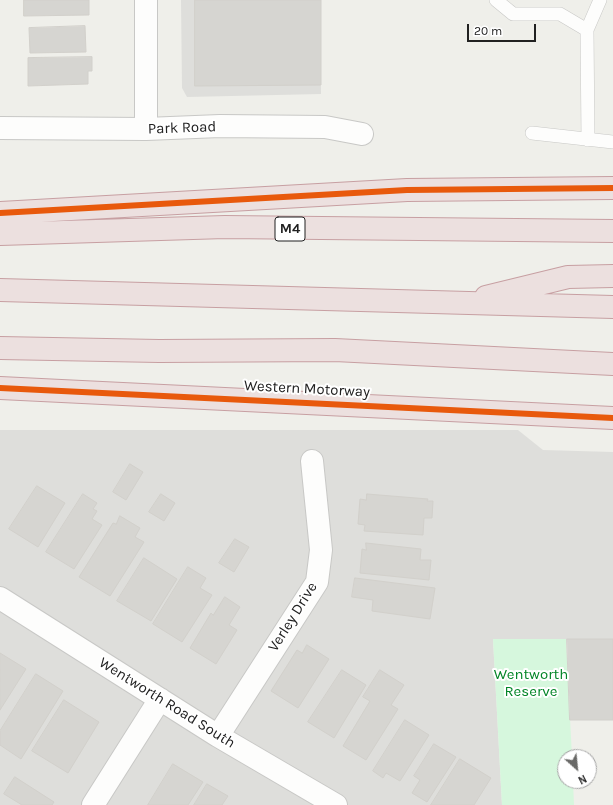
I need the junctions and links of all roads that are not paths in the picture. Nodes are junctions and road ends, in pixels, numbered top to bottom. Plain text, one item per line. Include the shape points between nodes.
1 (146, 0) edge
2 (496, 0) edge
3 (600, 0) edge
4 (587, 30) junction
5 (0, 128) edge
6 (146, 129) junction
7 (532, 133) dead end
8 (362, 134) dead end
9 (588, 140) junction
10 (613, 142) edge
11 (613, 188) edge
12 (0, 213) edge
13 (613, 231) edge
14 (0, 234) edge
15 (613, 276) edge
16 (0, 290) edge
17 (458, 303) junction
18 (613, 307) edge
19 (0, 348) edge
20 (613, 364) edge
21 (0, 388) edge
22 (613, 418) edge
23 (312, 461) dead end
24 (0, 598) edge
25 (160, 699) junction
26 (218, 736) junction
27 (93, 805) edge
28 (336, 805) edge

1 - 6 street
2 - 4 lane via 513,14 560,14
3 - 4 lane
4 - 9 lane
5 - 6 street, Park Road
6 - 8 street, Park Road via 220,126 325,127
7 - 9 lane
9 - 10 lane
11 - 12 highway via 407,190
13 - 14 highway, M4 via 225,227
15 - 17 highway via 568,277
16 - 17 highway
17 - 18 highway
19 - 20 highway via 159,351 335,350
21 - 22 highway, Western Motorway
23 - 26 street, Verley Drive via 322,550 317,582
24 - 25 street, Wentworth Road South
25 - 26 street, Wentworth Road South
25 - 27 street
26 - 28 street, Wentworth Road South

